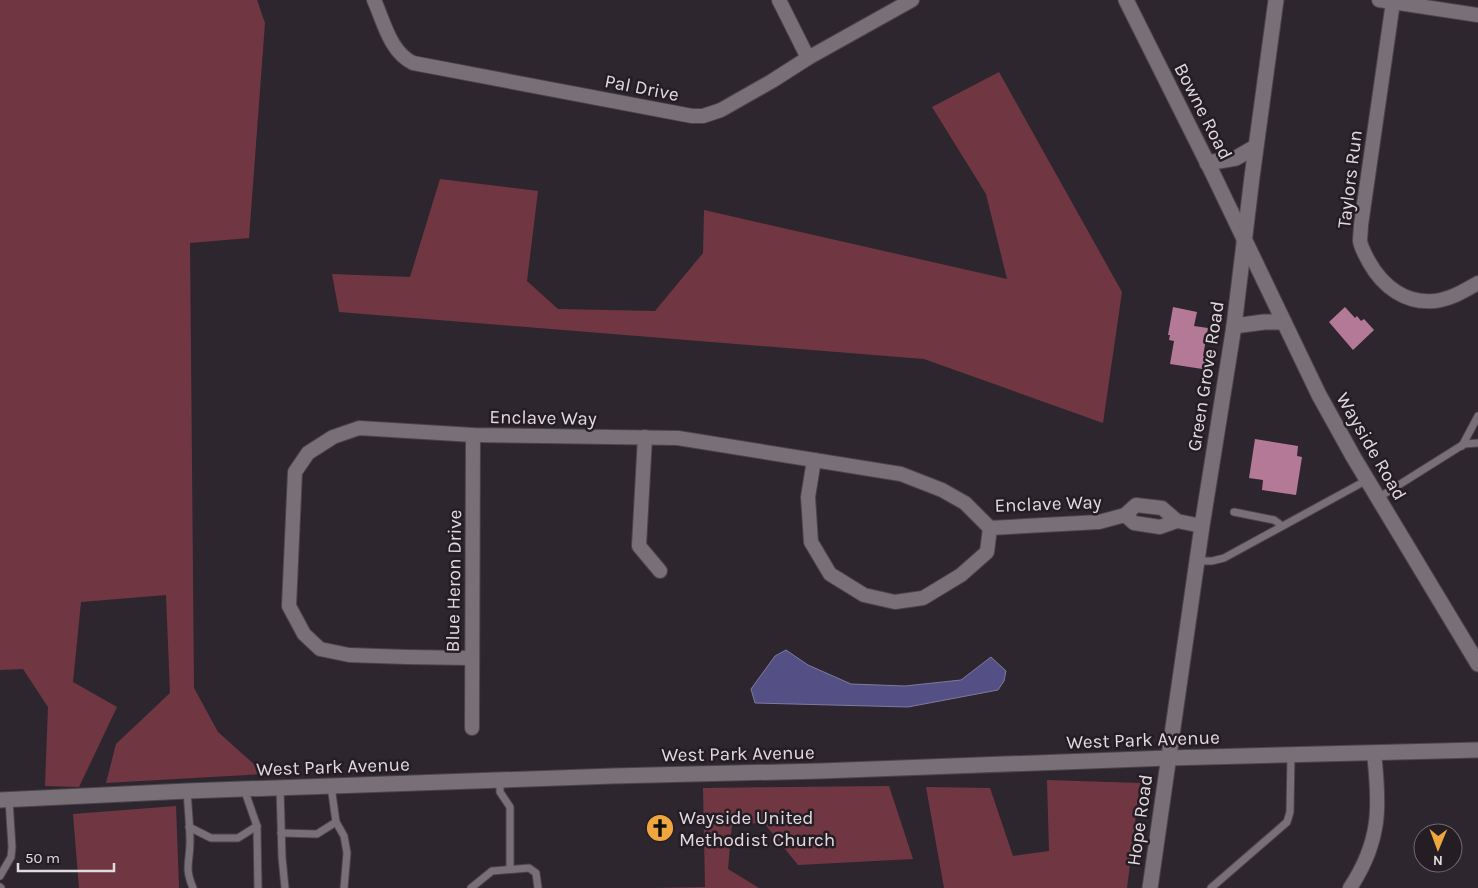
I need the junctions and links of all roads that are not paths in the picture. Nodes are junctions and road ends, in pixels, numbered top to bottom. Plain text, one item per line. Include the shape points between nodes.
1 (374, 0) edge
2 (779, 0) edge
3 (912, 0) edge
4 (1126, 0) edge
5 (1276, 0) edge
6 (1386, 1) edge
7 (1478, 14) edge
8 (808, 58) junction
9 (1256, 147) junction
10 (1208, 163) junction
11 (1245, 240) junction
12 (1478, 283) edge
13 (1284, 322) junction
14 (1234, 326) junction
15 (1478, 416) edge
16 (473, 434) junction
17 (645, 437) junction
18 (1478, 443) edge
19 (1462, 446) junction
20 (814, 460) junction
21 (1366, 480) junction
22 (1378, 498) junction
23 (1234, 512) dead end
24 (1125, 515) junction
25 (1176, 522) junction
26 (1281, 525) junction
27 (1202, 526) junction
28 (990, 528) junction
29 (1197, 561) junction
30 (660, 571) dead end
31 (471, 658) junction
32 (1478, 664) edge
33 (472, 728) dead end
34 (1478, 750) edge
35 (1374, 753) junction
36 (1291, 754) junction
37 (1168, 758) junction
38 (500, 780) junction
39 (330, 786) junction
40 (280, 788) junction
41 (244, 789) junction
42 (187, 791) junction
43 (5, 800) edge
44 (336, 822) junction
45 (257, 826) junction
46 (189, 827) junction
47 (281, 833) junction
48 (510, 868) junction
49 (0, 876) edge
50 (193, 888) edge
51 (258, 888) edge
52 (285, 888) edge
53 (344, 888) edge
54 (471, 888) edge
55 (538, 888) edge
56 (1150, 888) edge
57 (1211, 888) edge
58 (1350, 888) edge

1 - 8 street, Pal Drive via 394,46 400,55 413,63 692,116 721,110
2 - 8 street
3 - 8 street, Pal Drive
4 - 10 street, Bowne Road
5 - 9 street, Green Grove Road
6 - 7 street, Taylors Run
6 - 12 street, Taylors Run via 1360,243 1374,272 1402,296 1436,301 1456,296
9 - 10 street via 1236,158
9 - 11 street, Green Grove Road
10 - 11 street, Bowne Road
11 - 13 street, Wayside Road
11 - 14 street, Green Grove Road
13 - 14 street
13 - 21 street, Wayside Road via 1319,395
14 - 27 street, Green Grove Road
15 - 19 lane
16 - 17 street, Enclave Way
16 - 31 street, Blue Heron Drive
16 - 31 street, Enclave Way via 359,428 333,437 308,453 294,472 289,606 304,634 320,649 349,655
17 - 20 street, Enclave Way via 678,438
17 - 30 street via 639,546
18 - 19 lane
19 - 22 lane
20 - 28 street, Enclave Way via 901,474 942,490 965,504
20 - 28 street via 808,497 811,542 830,574 864,595 895,602 923,598 961,575 987,552
21 - 22 street, Wayside Road
21 - 26 lane
22 - 32 street, Wayside Road
23 - 26 lane via 1274,520
24 - 25 street, Enclave Way via 1134,523 1160,527
24 - 25 street, Enclave Way via 1136,505 1162,508
24 - 28 street, Enclave Way via 1099,522
25 - 27 street, Enclave Way
26 - 29 lane via 1224,558
27 - 29 street, Green Grove Road
29 - 37 street, Green Grove Road
31 - 33 street, Blue Heron Drive
34 - 35 street, West Park Avenue
35 - 36 street, West Park Avenue
35 - 58 street via 1377,819 1365,862
36 - 37 street, West Park Avenue
36 - 57 lane via 1287,822
37 - 38 street, West Park Avenue
37 - 56 street, Hope Road
38 - 39 street, West Park Avenue
38 - 48 lane via 500,792 510,808
39 - 40 street, West Park Avenue
39 - 44 lane
40 - 41 street, West Park Avenue
40 - 47 lane
41 - 42 street, West Park Avenue
41 - 45 lane
42 - 43 street, West Park Avenue
42 - 46 lane
43 - 49 lane via 12,847 11,857
44 - 47 lane via 317,834
44 - 53 lane via 344,836 347,853
45 - 46 lane via 238,838 210,838
45 - 51 lane
46 - 50 lane via 187,864
47 - 52 lane
48 - 54 lane via 492,871
48 - 55 lane via 533,869 538,878

